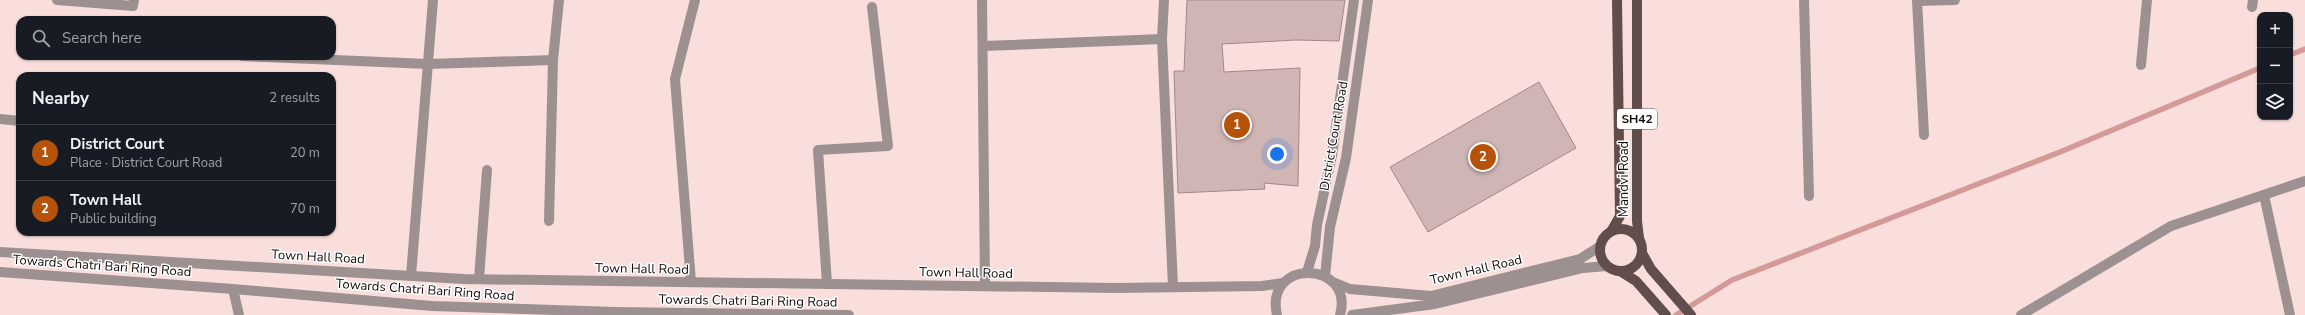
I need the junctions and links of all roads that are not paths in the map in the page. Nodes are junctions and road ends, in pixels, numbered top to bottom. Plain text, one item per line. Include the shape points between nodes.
1 (57, 0) edge
2 (134, 0) edge
3 (433, 0) edge
4 (559, 0) edge
5 (695, 0) edge
6 (982, 0) edge
7 (1164, 0) edge
8 (1354, 0) edge
9 (1368, 0) edge
10 (1617, 0) edge
11 (1637, 0) edge
12 (1804, 0) edge
13 (1917, 0) edge
14 (1955, 0) edge
15 (2146, 0) edge
16 (872, 7) dead end
17 (1162, 39) junction
18 (983, 46) junction
19 (336, 60) edge
20 (552, 60) junction
21 (428, 64) junction
22 (2141, 65) dead end
23 (0, 120) edge
24 (16, 121) edge
25 (1924, 135) dead end
26 (487, 170) dead end
27 (2305, 181) edge
28 (2264, 195) junction
29 (1808, 196) dead end
30 (549, 220) dead end
31 (1612, 230) junction
32 (1639, 238) junction
33 (1599, 247) junction
34 (0, 252) edge
35 (1642, 253) junction
36 (1607, 266) junction
37 (1620, 271) junction
38 (0, 272) edge
39 (1307, 272) junction
40 (411, 276) junction
41 (478, 279) junction
42 (1329, 279) junction
43 (691, 282) junction
44 (1283, 283) junction
45 (827, 284) junction
46 (985, 286) junction
47 (1173, 288) junction
48 (233, 289) junction
49 (1411, 311) edge
50 (239, 315) edge
51 (850, 315) edge
52 (1277, 315) edge
53 (1340, 315) edge
54 (1352, 315) edge
55 (1666, 315) edge
56 (1691, 315) edge
57 (2021, 315) edge
58 (2290, 315) edge

1 - 2 street via 133,6
3 - 21 street
4 - 20 street
5 - 43 street via 675,79
6 - 18 street
7 - 17 street
8 - 39 street, District Court Road via 1332,155 1315,246
9 - 42 street, District Court Road via 1346,158 1330,227
10 - 31 main road, Mandvi Road / SH42 via 1620,216
11 - 32 main road, Mandvi Road / SH42 via 1636,221
12 - 29 street
13 - 14 street
13 - 25 street
15 - 22 street
16 - 45 street via 888,146 818,150
17 - 18 street
17 - 47 street
18 - 46 street
19 - 21 street
20 - 21 street
20 - 30 street
21 - 40 street
23 - 24 street
26 - 41 street
27 - 28 street
28 - 57 street via 2171,226
28 - 58 street
31 - 32 main road via 1626,229
31 - 33 main road via 1601,240
32 - 35 main road
33 - 36 main road via 1600,255
33 - 42 street, Town Hall Road via 1580,259 1431,296 1350,288
34 - 40 street, Town Hall Road
35 - 37 main road via 1633,267
35 - 56 main road via 1651,269
36 - 37 main road
36 - 49 street, Town Hall Road via 1583,268
37 - 55 main road via 1636,281
38 - 48 street, Towards Chatri Bari Ring Road
39 - 42 street, Town Hall Road
39 - 44 street, Town Hall Road via 1290,277
40 - 41 street, Town Hall Road
41 - 43 street, Town Hall Road
42 - 53 street via 1342,300
43 - 45 street, Town Hall Road
44 - 47 street, Town Hall Road via 1262,286
44 - 52 street via 1276,299
45 - 46 street, Town Hall Road
46 - 47 street, Town Hall Road
48 - 50 street
48 - 51 street, Towards Chatri Bari Ring Road via 432,306 616,312
49 - 54 street, Town Hall Road

